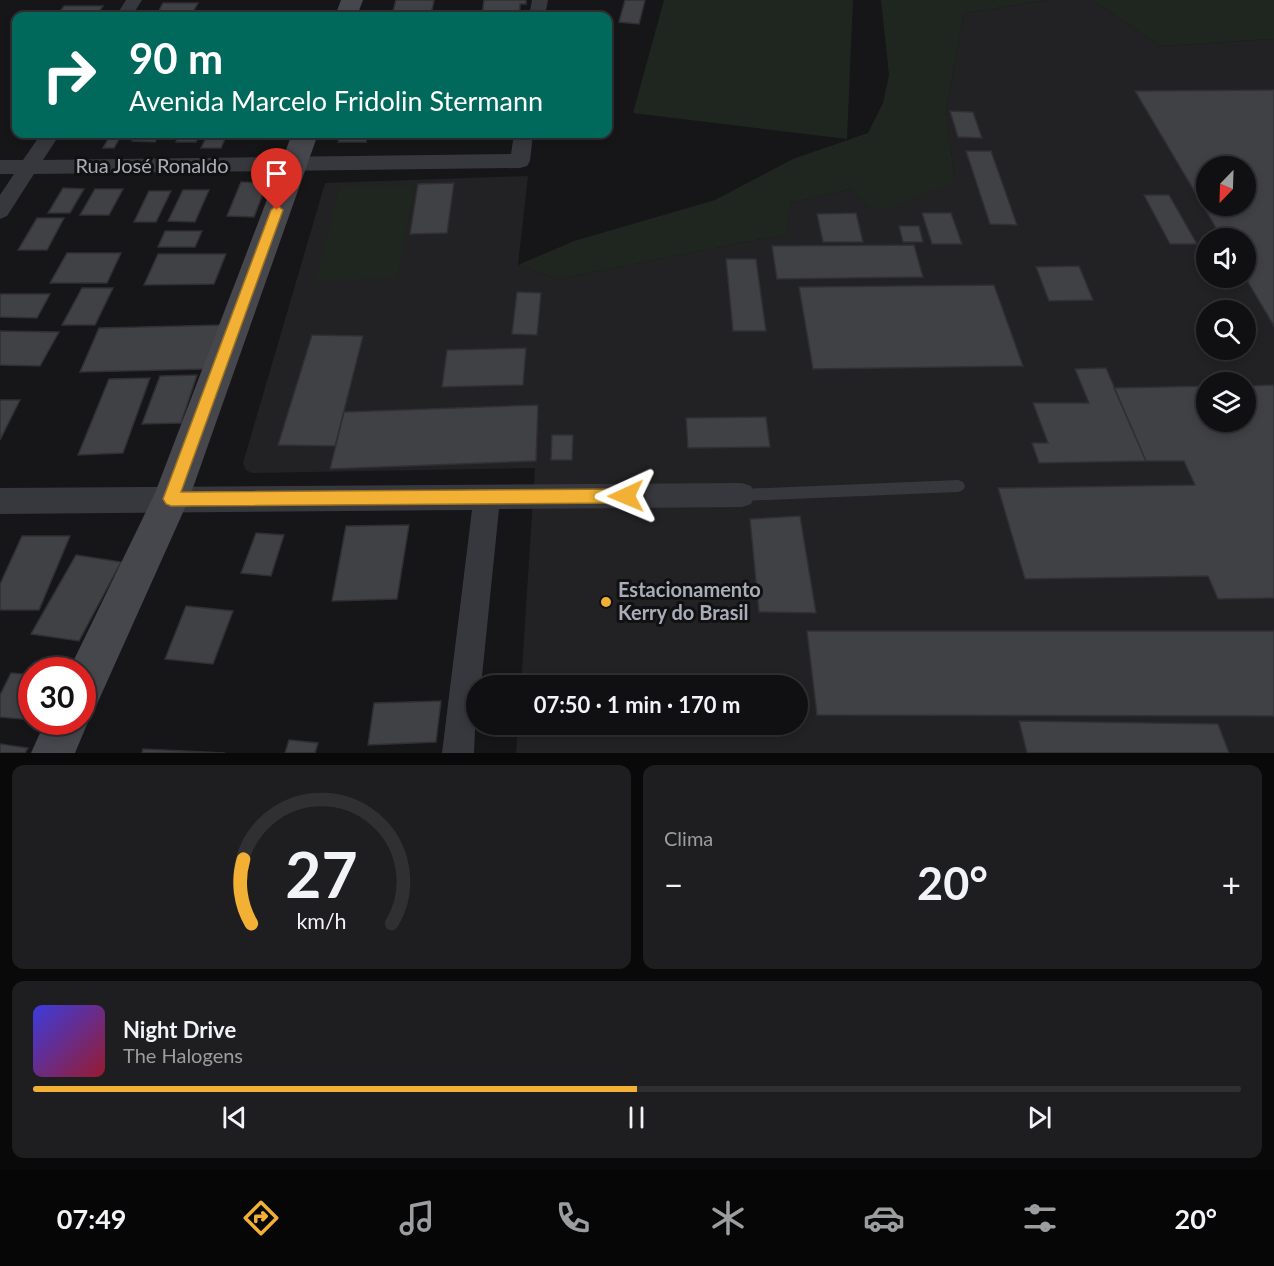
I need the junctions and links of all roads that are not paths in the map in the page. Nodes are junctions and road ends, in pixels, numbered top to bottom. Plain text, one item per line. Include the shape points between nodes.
1 (47, 138) edge
2 (303, 138) edge
3 (523, 138) edge
4 (293, 165) junction
5 (0, 167) edge
6 (28, 167) junction
7 (0, 212) edge
8 (958, 486) dead end
9 (742, 495) joint
10 (487, 498) junction
11 (171, 499) junction
12 (0, 501) edge
13 (96, 659) edge
14 (61, 735) edge
15 (53, 753) edge
16 (458, 753) edge

1 - 6 street
2 - 4 street
3 - 4 street, Rua José Ronaldo via 520,160
4 - 6 street, Rua José Ronaldo
4 - 11 street
5 - 6 street, Rua José Ronaldo
6 - 7 street
8 - 9 lane
9 - 10 street
10 - 11 street
10 - 16 street
11 - 12 street
11 - 13 street
14 - 15 street

